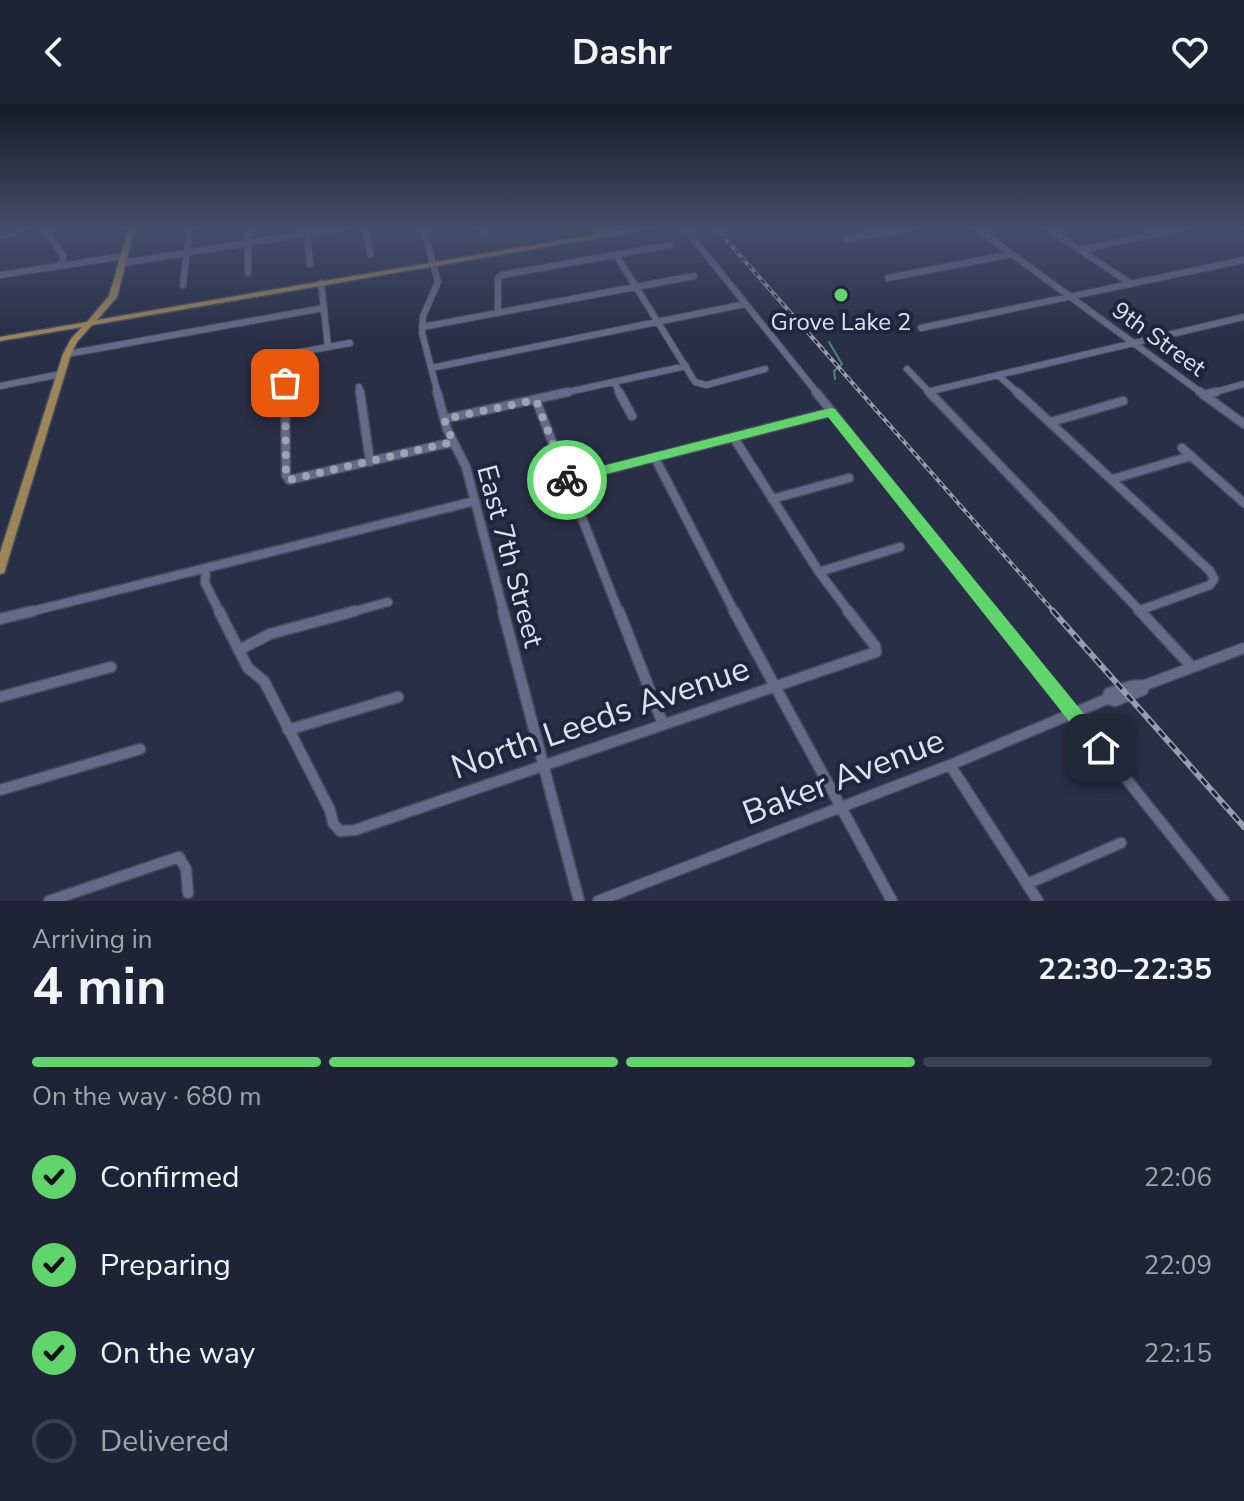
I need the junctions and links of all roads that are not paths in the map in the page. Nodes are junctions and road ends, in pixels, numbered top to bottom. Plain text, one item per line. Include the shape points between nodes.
1 (69, 264) edge
2 (122, 264) edge
3 (186, 264) edge
4 (248, 264) edge
5 (434, 264) edge
6 (435, 264) edge
7 (564, 264) edge
8 (622, 264) edge
9 (713, 264) edge
10 (959, 264) edge
11 (1026, 264) edge
12 (1101, 264) edge
13 (1224, 264) edge
14 (61, 265) joint
15 (248, 273) dead end
16 (0, 275) edge
17 (694, 276) dead end
18 (888, 278) dead end
19 (321, 283) junction
20 (1131, 284) junction
21 (183, 285) dead end
22 (637, 286) junction
23 (1070, 297) junction
24 (745, 304) junction
25 (324, 308) junction
26 (498, 313) junction
27 (1244, 317) edge
28 (658, 322) junction
29 (89, 323) junction
30 (422, 327) junction
31 (921, 328) dead end
32 (0, 339) edge
33 (350, 343) dead end
34 (1134, 344) junction
35 (328, 347) junction
36 (67, 354) junction
37 (686, 366) junction
38 (431, 368) junction
39 (765, 369) dead end
40 (907, 369) dead end
41 (61, 374) junction
42 (998, 375) junction
43 (614, 382) junction
44 (1244, 384) edge
45 (0, 386) edge
46 (359, 387) dead end
47 (931, 391) junction
48 (1204, 395) junction
49 (536, 400) junction
50 (1123, 401) dead end
51 (831, 412) junction
52 (632, 416) dead end
53 (444, 419) junction
54 (1051, 422) junction
55 (1244, 424) edge
56 (734, 438) junction
57 (453, 442) junction
58 (1182, 448) dead end
59 (1191, 456) junction
60 (655, 458) junction
61 (370, 462) junction
62 (849, 478) dead end
63 (1113, 479) junction
64 (567, 480) junction
65 (772, 499) junction
66 (475, 501) junction
67 (1244, 503) edge
68 (4, 546) edge
69 (900, 547) dead end
70 (206, 568) junction
71 (0, 570) edge
72 (819, 572) junction
73 (388, 602) dead end
74 (1138, 611) junction
75 (0, 619) edge
76 (1244, 648) edge
77 (239, 650) junction
78 (111, 667) dead end
79 (1192, 667) junction
80 (774, 687) junction
81 (0, 697) edge
82 (398, 697) dead end
83 (1071, 713) junction
84 (663, 724) junction
85 (288, 730) junction
86 (140, 749) dead end
87 (543, 764) junction
88 (950, 765) junction
89 (0, 790) edge
90 (842, 806) junction
91 (1121, 843) dead end
92 (1027, 884) junction
93 (188, 893) dead end
94 (49, 901) edge
95 (579, 901) edge
96 (598, 901) edge
97 (892, 901) edge
98 (1038, 901) edge
99 (1224, 901) edge

1 - 14 street
2 - 29 main road via 113,297
3 - 21 street
4 - 15 street
5 - 19 main road
6 - 30 street via 438,282
7 - 26 street via 502,275
8 - 22 street
9 - 24 street
10 - 18 street
11 - 23 street, 9th Street
12 - 20 street
13 - 20 street
14 - 16 street
17 - 22 street
19 - 25 street
19 - 29 main road
20 - 23 street
22 - 26 street
22 - 28 street
23 - 31 street
23 - 34 street, 9th Street
24 - 28 street
24 - 51 street
25 - 35 street
25 - 36 street
26 - 30 street
27 - 34 street
28 - 37 street
28 - 38 street
29 - 32 main road
29 - 36 main road
30 - 38 street, East 7th Street
33 - 35 street
34 - 42 street
34 - 48 street, 9th Street
35 - 61 street via 284,355 286,475 289,480
36 - 41 main road
37 - 39 street via 701,384
37 - 43 street
38 - 53 street, East 7th Street
40 - 47 street
41 - 45 street
41 - 68 main road
42 - 47 street
42 - 54 street
43 - 49 street
43 - 52 street
44 - 48 street
46 - 61 street
47 - 74 street
48 - 55 street, 9th Street
49 - 53 street
49 - 64 street
50 - 54 street
51 - 56 street
51 - 83 street
53 - 57 street, East 7th Street
54 - 63 street
56 - 60 street
56 - 65 street
57 - 61 street
57 - 66 street, East 7th Street
58 - 59 street
59 - 63 street
59 - 67 street
60 - 64 street
60 - 80 street
62 - 65 street
63 - 74 street via 1214,579
64 - 84 street
65 - 72 street
66 - 70 street
66 - 87 street, East 7th Street
68 - 71 main road
69 - 72 street
70 - 75 street
70 - 77 street via 205,583
72 - 80 street, North Leeds Avenue via 876,652
73 - 77 street via 270,634
74 - 79 street
76 - 79 street, Baker Avenue
77 - 85 street via 248,668 264,681
78 - 81 street
79 - 83 street, Baker Avenue via 1115,701 1107,699
80 - 84 street, North Leeds Avenue
80 - 90 street
82 - 85 street
83 - 88 street, Baker Avenue
83 - 99 street
84 - 87 street, North Leeds Avenue
85 - 87 street, North Leeds Avenue via 340,831 370,826
86 - 89 street
87 - 95 street, East 7th Street
88 - 90 street, Baker Avenue
88 - 92 street
90 - 96 street, Baker Avenue
90 - 97 street
91 - 92 street
92 - 98 street
93 - 94 street via 179,857

